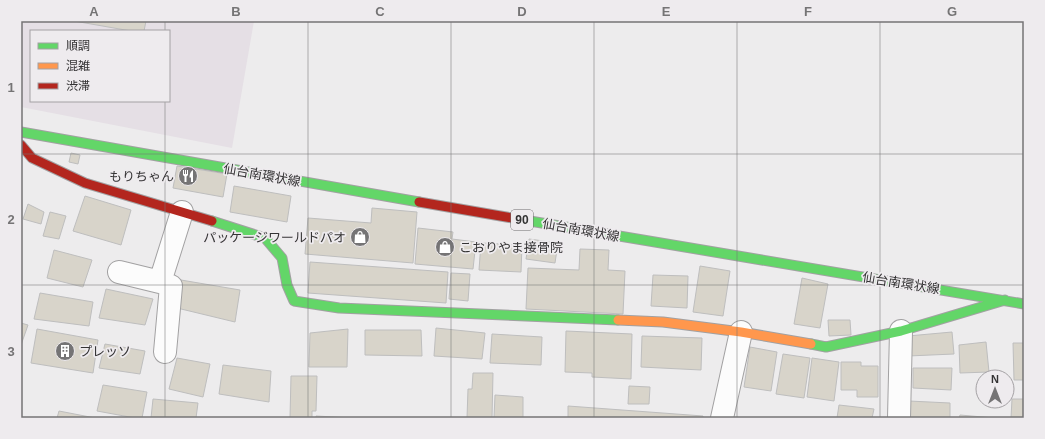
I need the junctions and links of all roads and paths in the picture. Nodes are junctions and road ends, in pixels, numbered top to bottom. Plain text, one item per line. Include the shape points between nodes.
1 (21, 132) edge
2 (21, 145) edge
3 (182, 212) junction
4 (119, 272) dead end
5 (160, 282) junction
6 (1005, 300) junction
7 (1024, 304) edge
8 (901, 331) junction
9 (740, 332) junction
10 (165, 352) dead end
11 (722, 418) edge
12 (899, 418) edge

1 - 6 street, 仙台南環状線 / 90 via 604,234
2 - 3 street via 32,158 85,183
3 - 5 street
3 - 9 street via 265,238 282,258 287,285 294,301 339,308 663,322
4 - 5 street
5 - 10 street via 171,286
6 - 7 street, 仙台南環状線 / 90
6 - 8 street
8 - 9 street via 826,347
8 - 12 street
9 - 11 street

